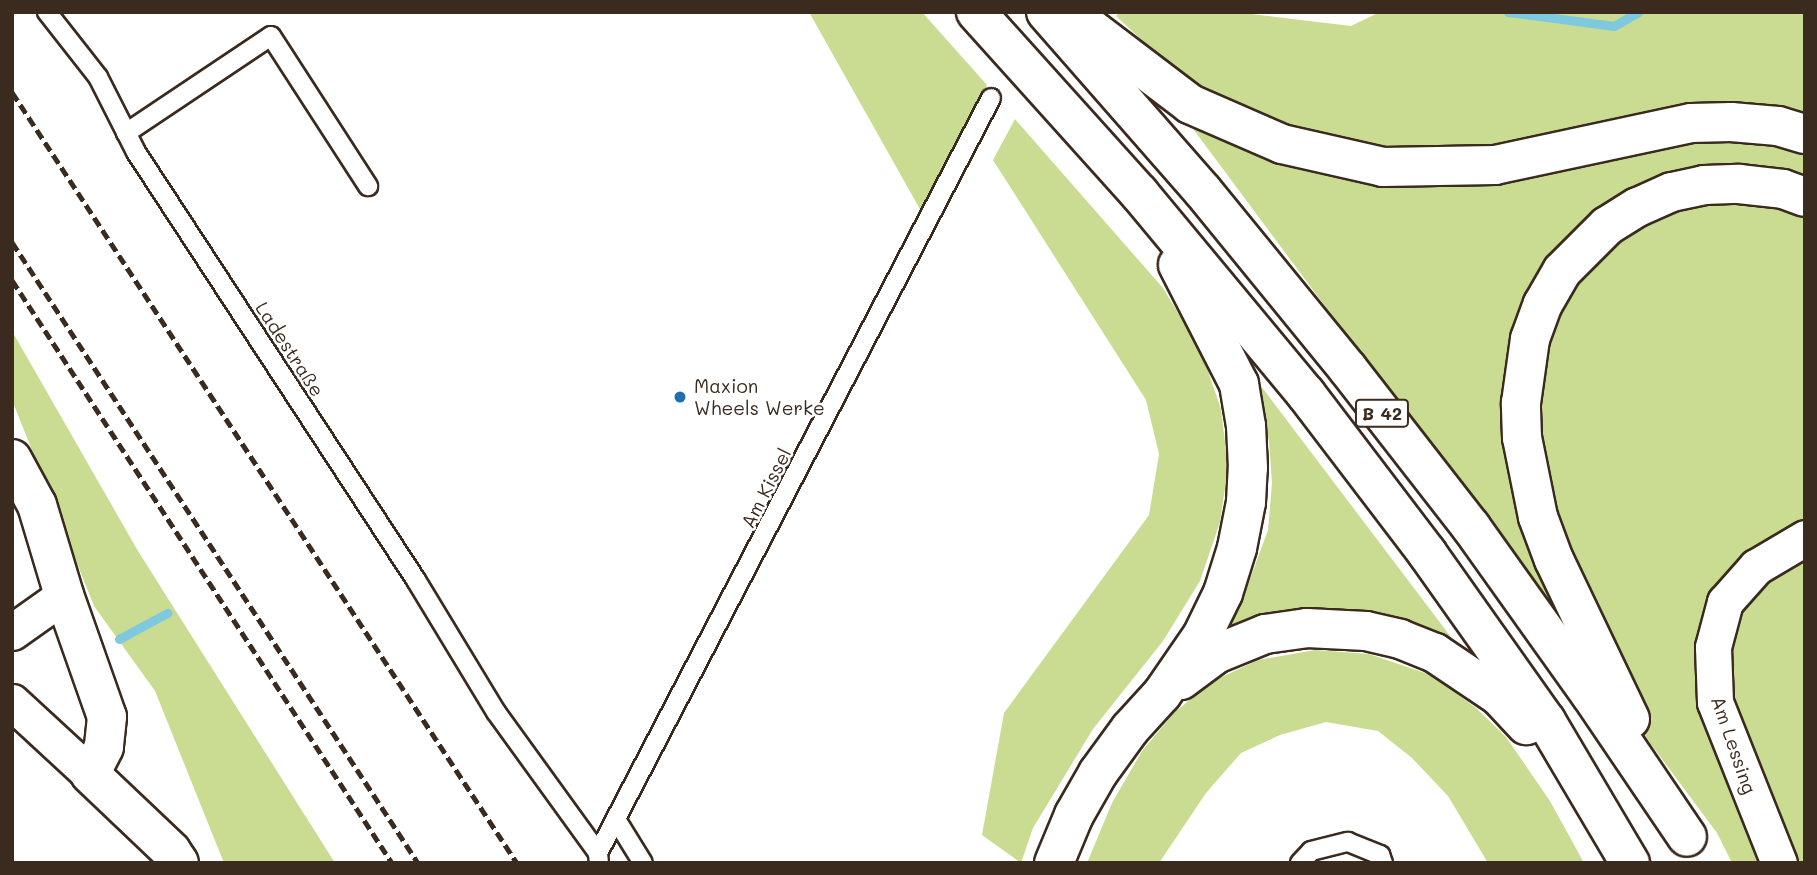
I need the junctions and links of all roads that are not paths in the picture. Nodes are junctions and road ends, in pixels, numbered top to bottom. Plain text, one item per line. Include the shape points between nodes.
1 (47, 12) edge
2 (976, 12) edge
3 (1046, 12) edge
4 (1069, 12) edge
5 (990, 98) dead end
6 (126, 133) junction
7 (1805, 134) edge
8 (368, 186) dead end
9 (1139, 193) junction
10 (1805, 197) edge
11 (12, 459) edge
12 (1805, 538) edge
13 (64, 595) junction
14 (12, 632) edge
15 (1163, 694) junction
16 (12, 702) edge
17 (90, 774) junction
18 (1589, 793) junction
19 (617, 821) junction
20 (1694, 850) edge
21 (598, 858) edge
22 (179, 863) edge
23 (643, 863) edge
24 (1054, 863) edge
25 (1300, 863) edge
26 (1384, 863) edge
27 (1630, 863) edge
28 (1779, 863) edge

1 - 6 lane, Ladestraße via 98,77
2 - 9 main road, B 42
3 - 20 main road, B 42 via 1202,190 1373,400 1591,695
4 - 7 main road via 1190,104 1282,144 1383,167 1495,166 1691,123 1778,126
5 - 19 lane, Am Kissel
6 - 8 lane via 271,36
6 - 21 lane, Ladestraße via 416,580 496,712
9 - 15 main road via 1238,384 1248,468 1237,548 1223,593 1202,636
9 - 18 main road, B 42 via 1306,394 1427,553 1546,721
10 - 20 main road, B 42 via 1783,189 1716,185 1672,192 1638,206 1607,226 1562,271 1543,304 1524,370 1522,438 1538,517 1554,560
11 - 13 main road via 37,505
12 - 28 street, Am Lessing via 1756,567 1725,602 1713,648 1715,702
13 - 14 street
13 - 17 main road via 107,717 104,747
15 - 18 main road via 1216,654 1265,634 1329,628 1378,633 1435,653 1472,675 1499,696
15 - 24 main road via 1122,740 1074,816
16 - 17 street
17 - 22 main road
18 - 27 main road, B 42
19 - 21 lane, Am Kissel
19 - 23 lane
25 - 26 lane via 1311,851 1348,842 1380,855

